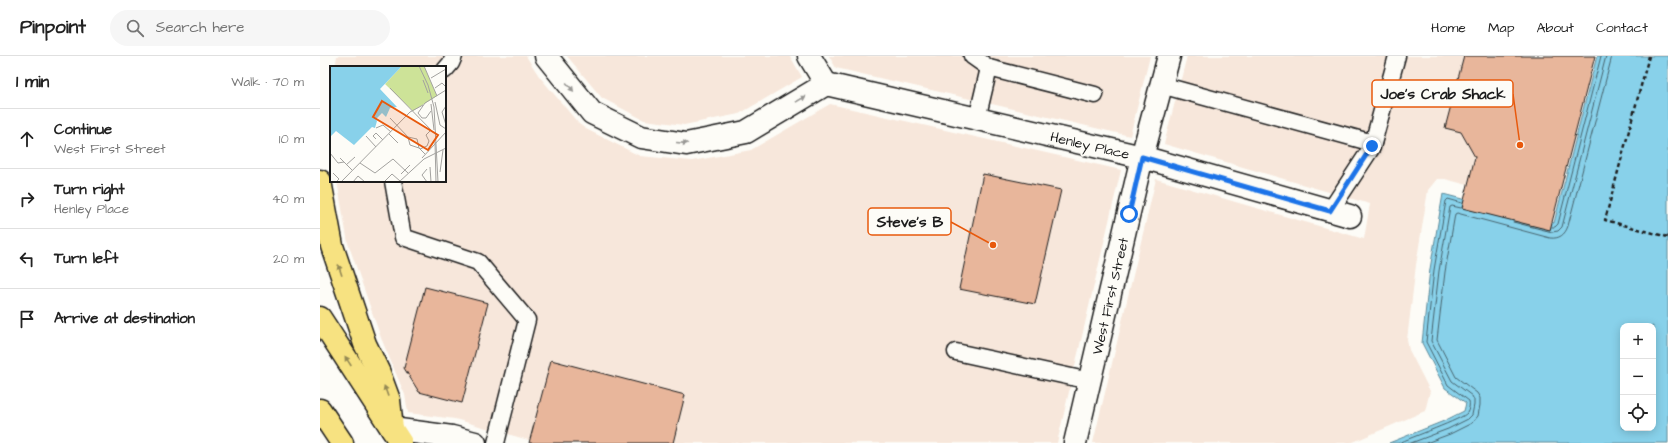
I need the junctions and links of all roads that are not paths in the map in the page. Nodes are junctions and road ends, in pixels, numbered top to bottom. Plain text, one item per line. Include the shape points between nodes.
1 (454, 56) edge
2 (546, 56) edge
3 (809, 56) edge
4 (972, 56) edge
5 (1169, 56) edge
6 (1397, 56) edge
7 (990, 68) junction
8 (446, 69) edge
9 (826, 84) junction
10 (1161, 85) junction
11 (1095, 95) dead end
12 (977, 119) junction
13 (1373, 143) junction
14 (1142, 157) junction
15 (320, 181) edge
16 (393, 182) edge
17 (1330, 211) junction
18 (1350, 216) dead end
19 (320, 318) edge
20 (956, 352) dead end
21 (1090, 380) junction
22 (322, 412) edge
23 (396, 436) edge
24 (342, 443) edge
25 (475, 443) edge
26 (496, 443) edge
27 (1075, 443) edge

1 - 8 lane
2 -> 9 street via 592,113 641,137 686,144 746,132
3 - 9 street
4 - 7 lane
5 - 10 street, West First Street
6 - 13 lane
7 - 11 lane
7 - 12 lane
9 - 12 street, Henley Place
10 - 13 lane
10 - 14 street, West First Street
12 - 14 street, Henley Place
13 - 17 lane
14 - 17 street, Henley Place
14 - 21 street, West First Street
23 -> 15 main road via 389,400 365,344 332,246
16 - 26 lane via 403,237 478,262 527,320
17 - 18 street, Henley Place
23 -> 19 main road
20 - 21 lane
21 - 27 street, West First Street
22 - 24 main road
23 - 25 street via 452,437

